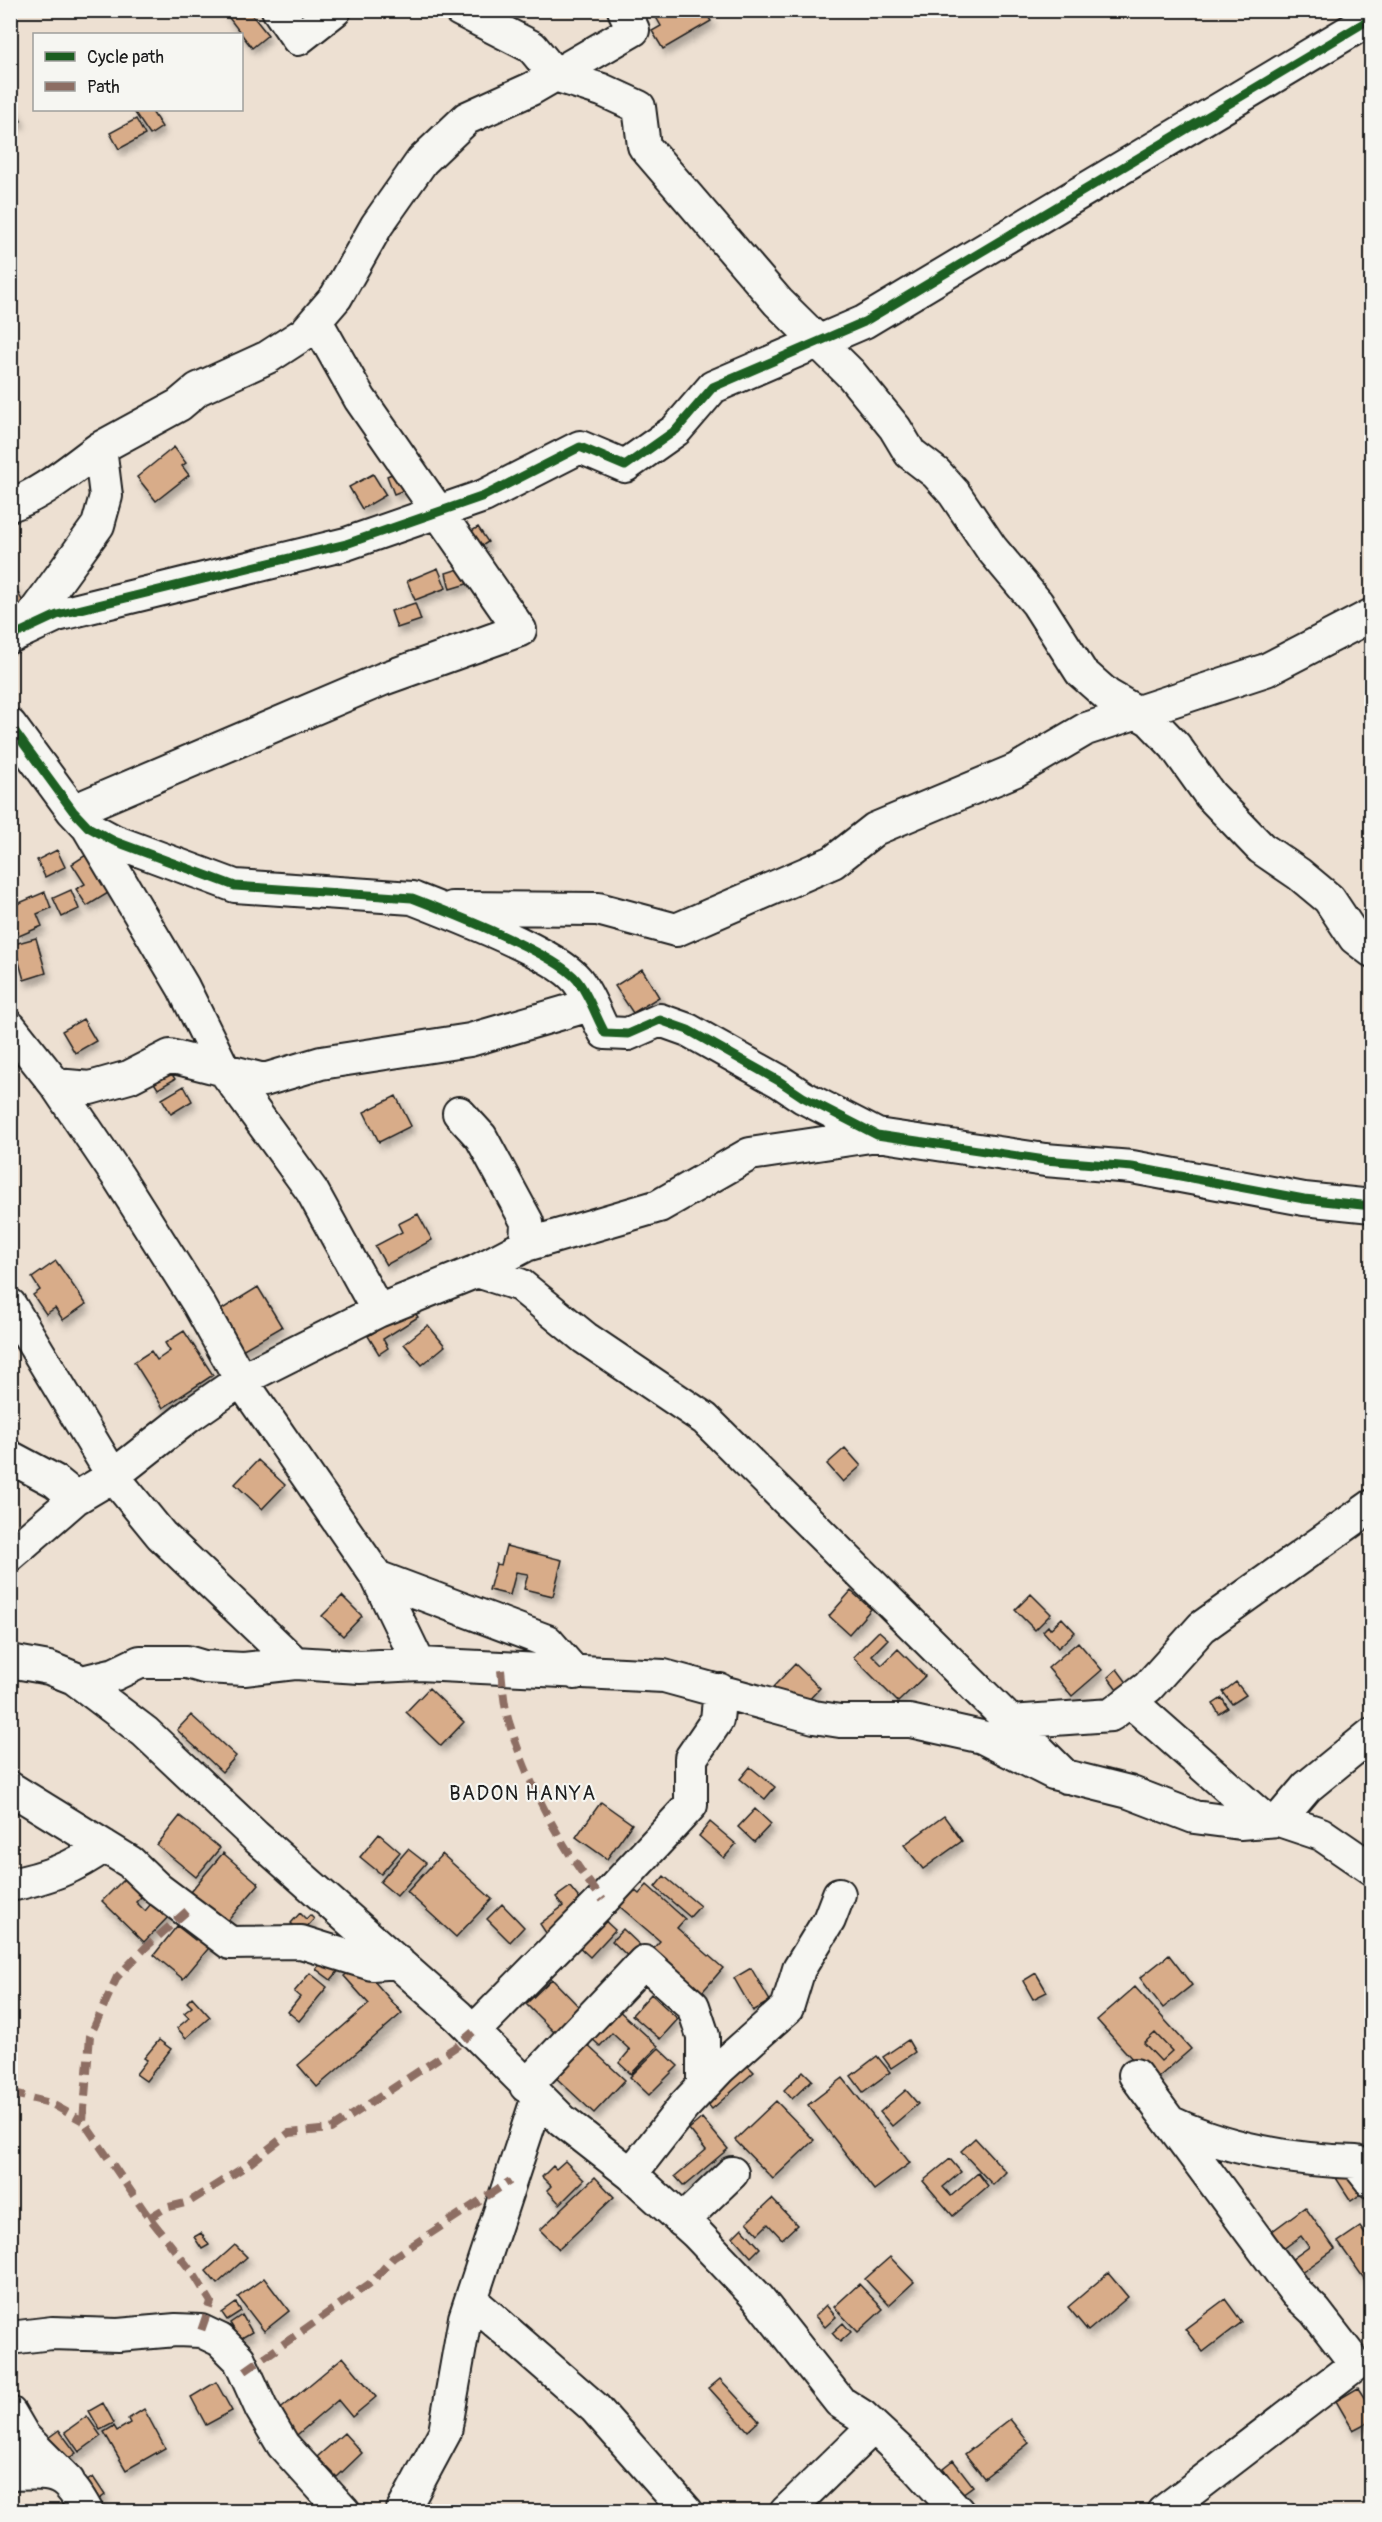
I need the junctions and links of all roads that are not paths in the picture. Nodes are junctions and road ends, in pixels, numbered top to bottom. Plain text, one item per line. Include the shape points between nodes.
1 (278, 10) edge
2 (335, 10) edge
3 (460, 10) edge
4 (624, 10) edge
5 (1371, 18) edge
6 (555, 75) junction
7 (316, 321) junction
8 (821, 343) junction
9 (100, 448) junction
10 (10, 505) edge
11 (440, 512) junction
12 (1370, 617) edge
13 (16, 633) edge
14 (1137, 712) junction
15 (10, 725) edge
16 (80, 819) junction
17 (439, 908) junction
18 (1371, 951) edge
19 (590, 1005) junction
20 (10, 1027) edge
21 (224, 1070) junction
22 (56, 1085) junction
23 (459, 1113) dead end
24 (877, 1135) junction
25 (1371, 1206) edge
26 (526, 1245) junction
27 (477, 1270) junction
28 (10, 1305) edge
29 (378, 1311) junction
30 (240, 1380) junction
31 (10, 1457) edge
32 (114, 1476) junction
33 (76, 1498) junction
34 (1371, 1506) edge
35 (10, 1556) edge
36 (376, 1577) junction
37 (10, 1647) edge
38 (10, 1661) edge
39 (295, 1663) junction
40 (419, 1664) junction
41 (48, 1668) junction
42 (575, 1672) junction
43 (82, 1682) junction
44 (720, 1690) junction
45 (1130, 1701) junction
46 (1011, 1722) junction
47 (1371, 1734) edge
48 (1066, 1777) junction
49 (10, 1788) edge
50 (1272, 1821) junction
51 (104, 1846) junction
52 (1371, 1869) edge
53 (10, 1885) edge
54 (839, 1894) dead end
55 (398, 1962) junction
56 (474, 2032) junction
57 (1135, 2075) dead end
58 (704, 2085) junction
59 (532, 2091) junction
60 (1171, 2123) junction
61 (732, 2173) dead end
62 (631, 2174) junction
63 (1371, 2182) edge
64 (682, 2221) junction
65 (471, 2300) junction
66 (10, 2338) edge
67 (1364, 2358) edge
68 (17, 2425) edge
69 (873, 2427) junction
70 (10, 2467) edge
71 (10, 2474) edge
72 (72, 2485) junction
73 (87, 2511) edge
74 (344, 2511) edge
75 (402, 2511) edge
76 (687, 2511) edge
77 (786, 2511) edge
78 (958, 2511) edge
79 (1163, 2511) edge

1 - 2 street via 298,39
3 - 6 street via 532,47
4 - 6 street via 633,30
5 - 8 street via 864,322
6 - 7 street via 467,118 422,161 377,225 336,297
6 - 8 street via 639,107 644,146 778,302
7 - 9 street via 306,333 268,357 198,388 179,405
7 - 11 street via 360,399
8 - 11 street via 712,387 676,430 625,466 580,447 484,496
8 - 14 street via 895,428 910,453 954,493 991,548 1043,612 1081,672 1107,695
9 - 10 street
9 - 13 street via 106,496 98,525
11 - 13 street via 346,544 57,615
11 - 16 street via 520,630 383,679
12 - 14 street via 1266,670
14 - 17 street via 1086,729 1016,770 875,829 833,862 676,930 598,909
14 - 18 street via 1175,746 1210,795 1261,849 1329,899 1355,938
15 - 16 street
16 - 17 street via 114,841 236,885 412,898
16 - 21 street via 183,987
17 - 19 street via 545,957 576,980
19 - 21 street via 470,1040 321,1063 264,1080
19 - 24 street via 605,1033 628,1034 660,1020 687,1030
20 - 22 street
21 - 22 street via 170,1056 129,1077 90,1088
21 - 29 street via 312,1191
22 - 30 street via 198,1303
23 - 26 street via 481,1137 527,1222
24 - 25 street via 1045,1160 1132,1167 1304,1199
24 - 26 street via 750,1154 659,1206
26 - 27 street
27 - 29 street
27 - 46 street via 520,1285 585,1338 705,1419
28 - 32 street
29 - 30 street
30 - 32 street
30 - 36 street
31 - 33 street via 55,1481
32 - 33 street
32 - 39 street via 161,1535
33 - 35 street
34 - 45 street via 1202,1627 1148,1688
36 - 40 street
36 - 42 street via 547,1641
37 - 41 street
38 - 41 street
39 - 40 street via 360,1667
39 - 43 street via 244,1669 187,1662 141,1662 115,1674
40 - 42 street
41 - 43 street
42 - 44 street via 664,1676
43 - 55 street via 146,1732 255,1836
44 - 48 street via 782,1711 814,1717 910,1721 947,1728 982,1737
44 - 56 street via 717,1720 691,1758 691,1805
45 - 46 street via 1111,1715
45 - 50 street
46 - 48 street
47 - 50 street
48 - 50 street via 1129,1792 1194,1817 1240,1823
49 - 51 street
50 - 52 street via 1321,1834
51 - 53 street via 50,1877
51 - 55 street via 230,1943 301,1942 372,1964
54 - 58 street via 829,1920 799,1969 787,2008
55 - 56 street
56 - 59 street
57 - 60 street
58 - 59 street via 703,2036 693,2006 644,1962
58 - 62 street
59 - 62 street
59 - 65 street
60 - 63 street via 1202,2137 1308,2161 1356,2162
60 - 67 street via 1296,2293
61 - 64 street
62 - 64 street
64 - 69 street via 758,2298 840,2402
65 - 75 street via 445,2432
65 - 76 street via 595,2408
66 - 74 street via 52,2332 118,2335 176,2330 201,2331 219,2340 239,2359 283,2445
67 - 79 street
68 - 70 street
68 - 72 street
69 - 77 street
69 - 78 street
71 - 72 street via 47,2473
72 - 73 street

